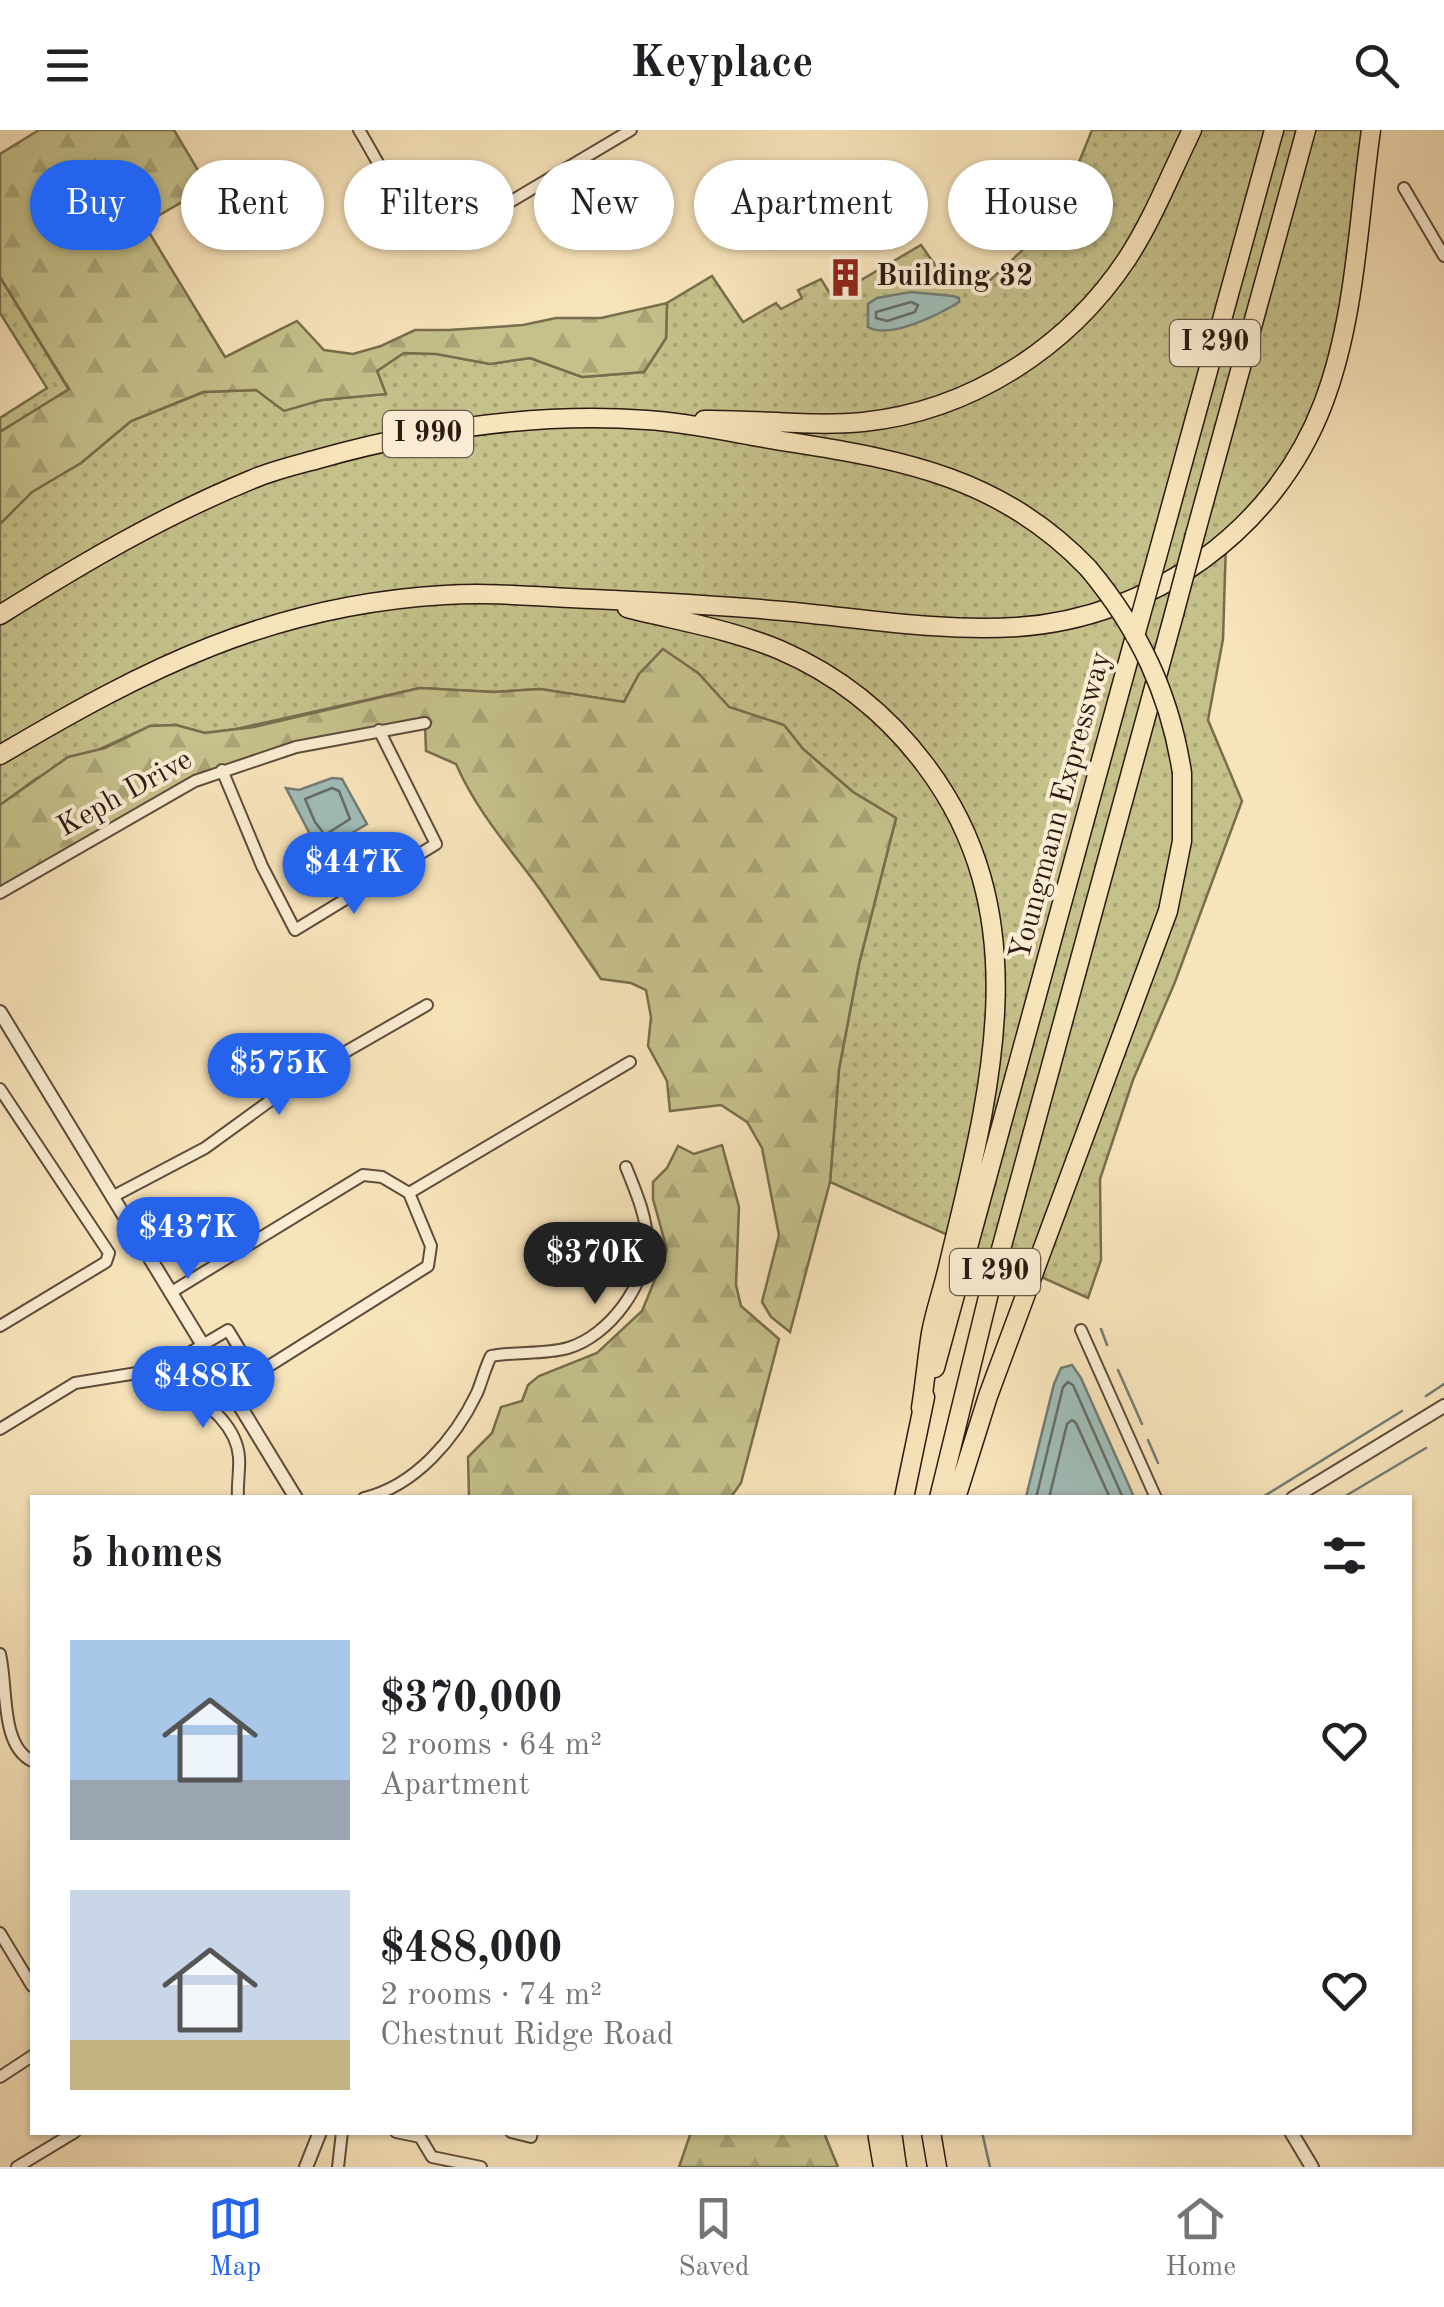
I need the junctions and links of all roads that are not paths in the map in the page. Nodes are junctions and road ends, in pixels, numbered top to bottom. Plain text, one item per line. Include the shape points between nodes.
1 (359, 130) edge
2 (631, 130) edge
3 (1192, 130) edge
4 (1274, 130) edge
5 (1306, 130) edge
6 (1370, 130) edge
7 (1404, 188) dead end
8 (1444, 256) edge
9 (665, 421) junction
10 (587, 599) junction
11 (0, 615) edge
12 (426, 724) dead end
13 (378, 730) junction
14 (0, 755) edge
15 (222, 770) junction
16 (0, 893) edge
17 (426, 1006) dead end
18 (0, 1012) edge
19 (630, 1062) dead end
20 (0, 1090) edge
21 (626, 1167) dead end
22 (409, 1193) junction
23 (112, 1196) junction
24 (170, 1294) junction
25 (0, 1326) edge
26 (1081, 1330) dead end
27 (202, 1343) junction
28 (162, 1369) junction
29 (1444, 1406) edge
30 (921, 1408) junction
31 (0, 1429) edge
32 (238, 1495) edge
33 (294, 1495) edge
34 (374, 1495) edge
35 (905, 1495) edge
36 (940, 1495) edge
37 (957, 1495) edge
38 (1155, 1495) edge
39 (1298, 1495) edge
40 (0, 1654) edge
41 (30, 1759) edge
42 (0, 1932) edge
43 (30, 1983) edge
44 (30, 2057) edge
45 (0, 2077) edge
46 (70, 2135) edge
47 (319, 2135) edge
48 (342, 2135) edge
49 (410, 2135) edge
50 (877, 2135) edge
51 (892, 2135) edge
52 (931, 2135) edge
53 (1294, 2135) edge
54 (430, 2162) edge
55 (18, 2167) edge
56 (306, 2167) edge
57 (338, 2167) edge
58 (481, 2167) edge
59 (882, 2167) edge
60 (897, 2167) edge
61 (936, 2167) edge
62 (1312, 2167) edge

1 - 2 street via 418,219 452,231
3 - 9 highway via 1146,226 1108,286 1058,337 1002,377 935,406 868,422
4 - 30 highway, Youngmann Expressway / I 290, bridge
5 - 36 highway, Youngmann Expressway / I 290, bridge
6 - 10 highway via 1342,337 1322,408 1265,502 1181,574 1100,611 1004,628
7 - 8 street
9 - 11 highway, I 990 via 572,418 464,426 258,476 166,519
9 - 37 highway, bridge via 863,454 984,490 1030,518 1088,568 1126,617 1170,716 1182,773 1182,840 1168,912
10 - 14 highway via 445,595 299,617 156,668
10 - 30 highway via 728,632 826,674 870,706 919,756 974,850 995,937 996,1026
12 - 13 street, Keph Drive
13 - 15 street, Keph Drive
13 - 15 street, Keph Drive via 436,844 296,930
15 - 16 street, Keph Drive via 156,800
17 - 23 street via 306,1074 205,1148
18 - 23 street
19 - 22 street
20 - 25 street via 109,1253 106,1262
21 - 34 street via 647,1241 642,1270 623,1306 604,1328 572,1347 491,1356 455,1432 427,1463
22 - 24 street via 364,1174
22 - 27 street via 431,1246 428,1266 269,1366 250,1366 228,1330
23 - 24 street
24 - 27 street
26 - 38 street
27 - 28 street
27 - 33 street
28 - 31 street via 74,1383
28 - 32 street via 198,1395 234,1440
29 - 39 street
30 - 35 highway, Youngmann Expressway / I 290
40 - 41 street via 6,1732
42 - 43 street
44 - 45 street
46 - 55 street
47 - 56 street
48 - 57 street
49 - 54 street via 420,2137
50 - 59 highway
51 - 60 highway
52 - 61 highway
53 - 62 street
54 - 58 street

